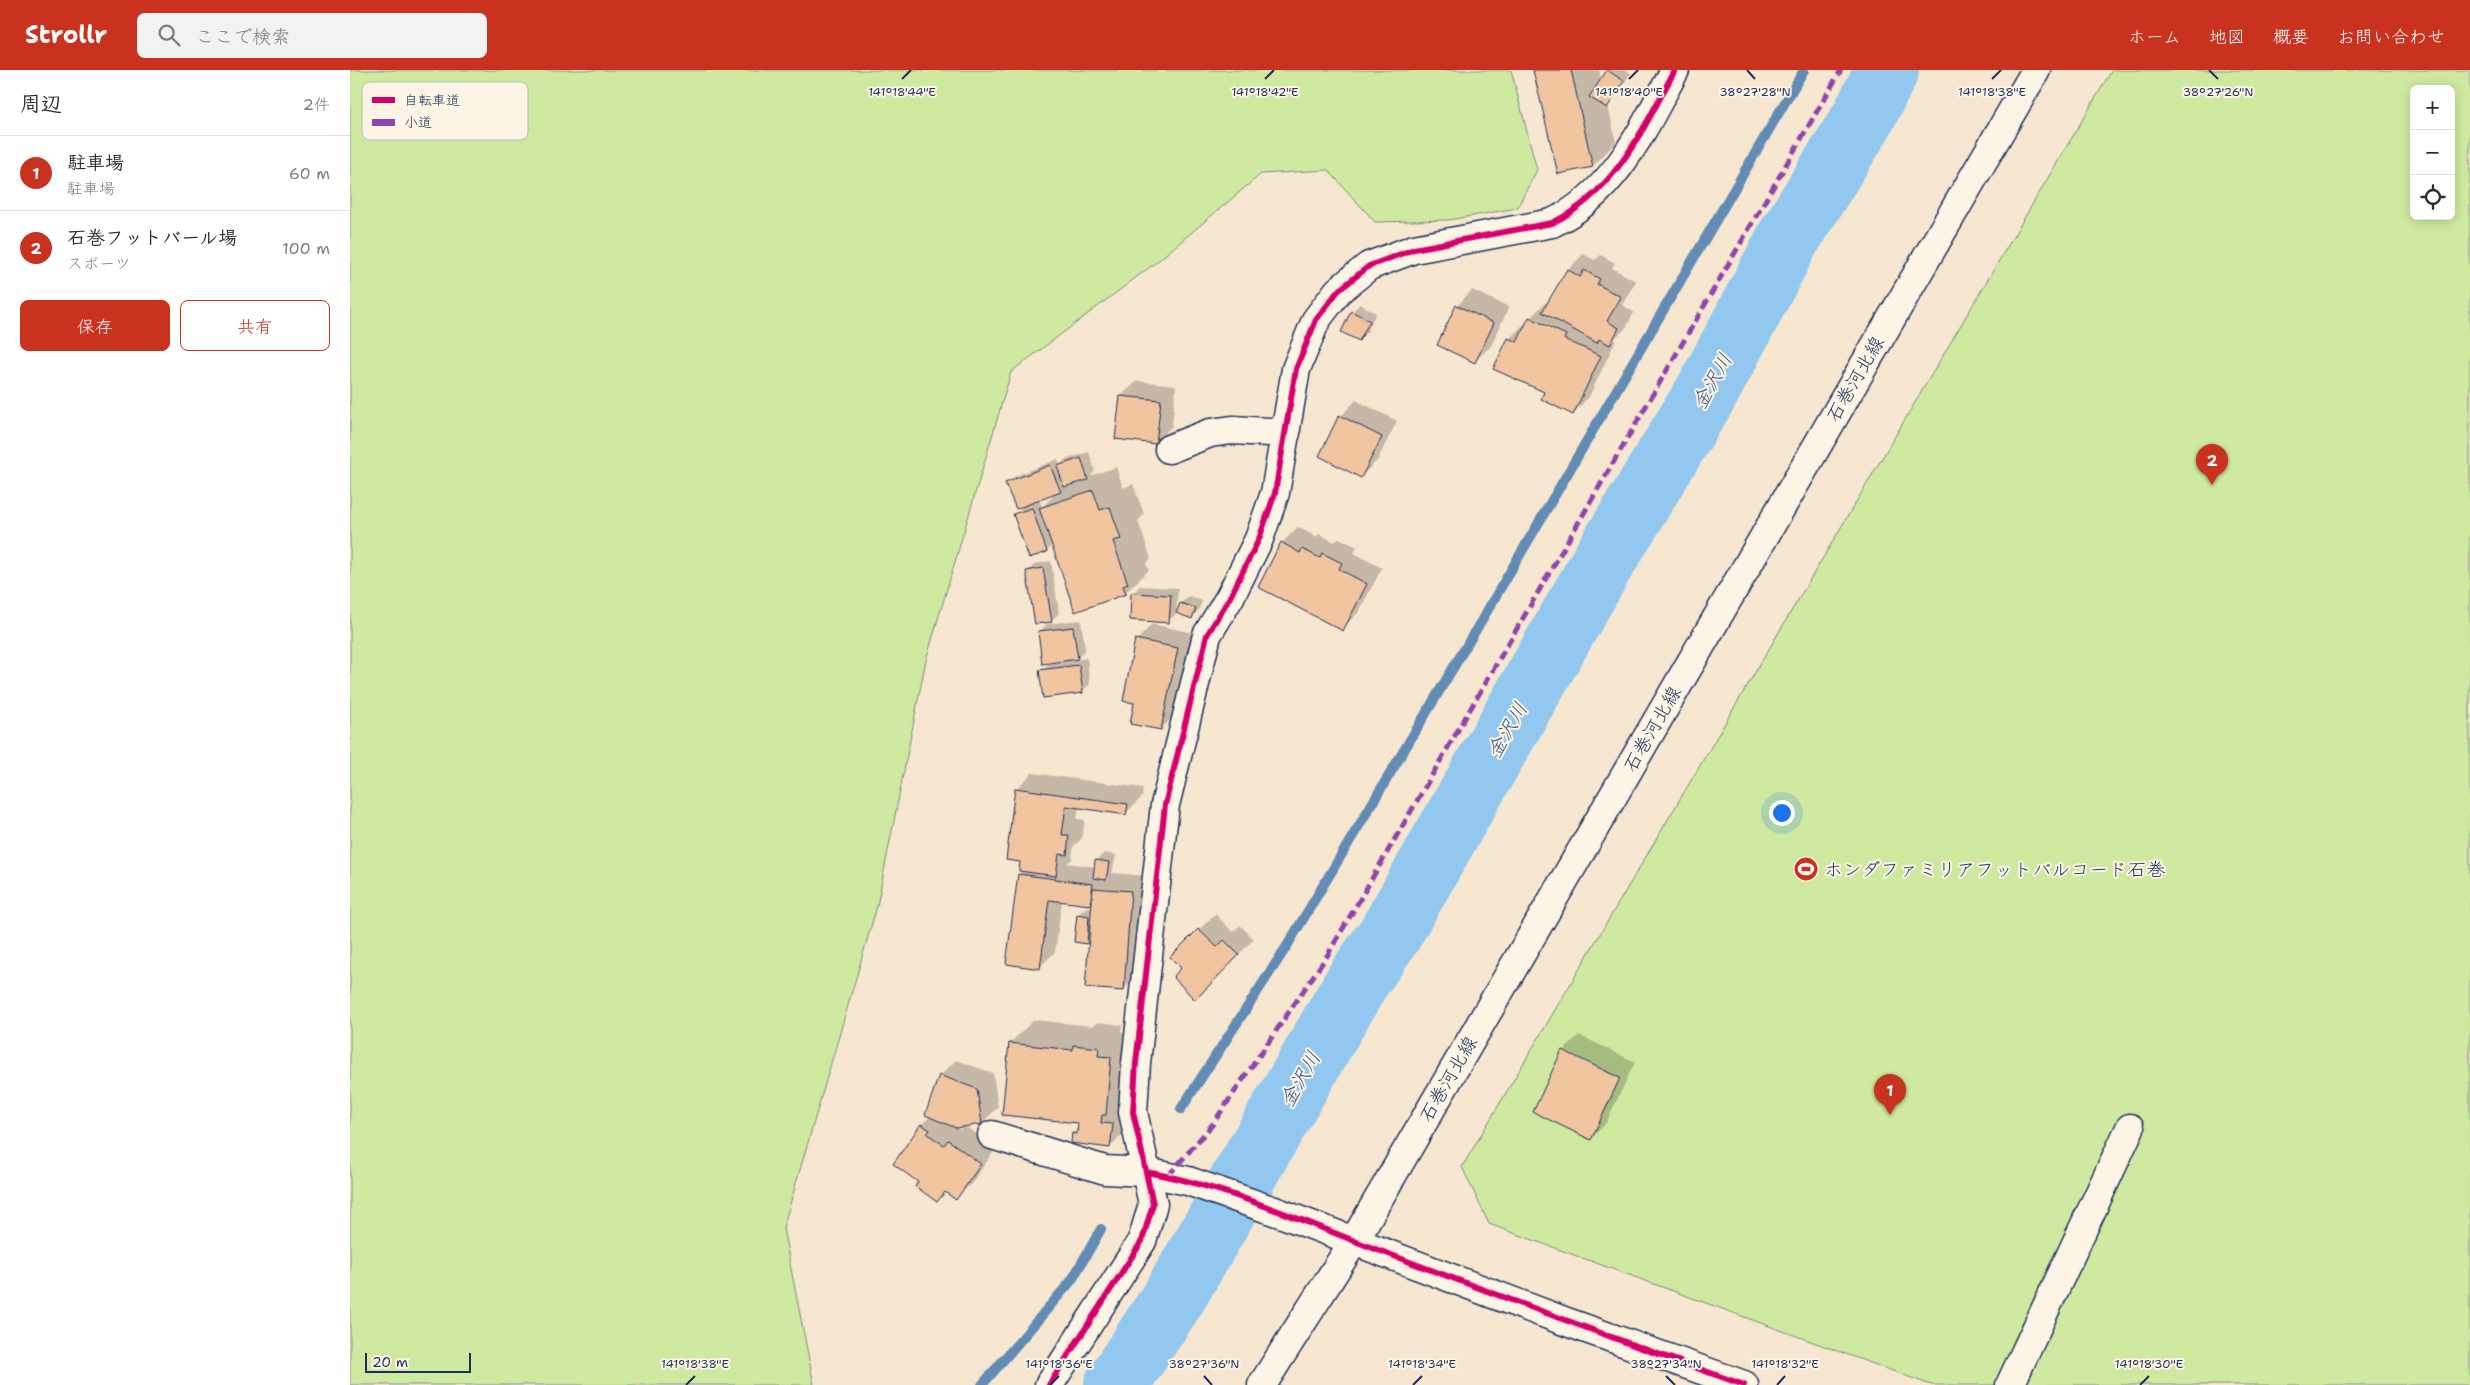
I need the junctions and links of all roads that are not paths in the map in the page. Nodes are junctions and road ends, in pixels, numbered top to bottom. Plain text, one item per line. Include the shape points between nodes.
1 (1675, 70) edge
2 (2036, 70) edge
3 (1286, 433) junction
4 (1169, 449) dead end
5 (2130, 1128) dead end
6 (992, 1135) dead end
7 (1146, 1172) junction
8 (1354, 1241) junction
9 (1050, 1385) edge
10 (1262, 1385) edge
11 (1744, 1385) edge
12 (2010, 1385) edge

1 - 3 street via 1622,165 1572,214 1552,223 1414,249 1369,266 1338,291 1316,320 1296,369
2 - 8 street, 石巻河北線
3 - 4 street via 1232,430 1210,433
3 - 7 street via 1274,493 1259,539 1207,635 1165,806 1133,1112
5 - 12 street
6 - 7 street via 1105,1170
7 - 8 street via 1188,1181
7 - 9 street via 1153,1204 1142,1241
8 - 10 street, 石巻河北線
8 - 11 street

